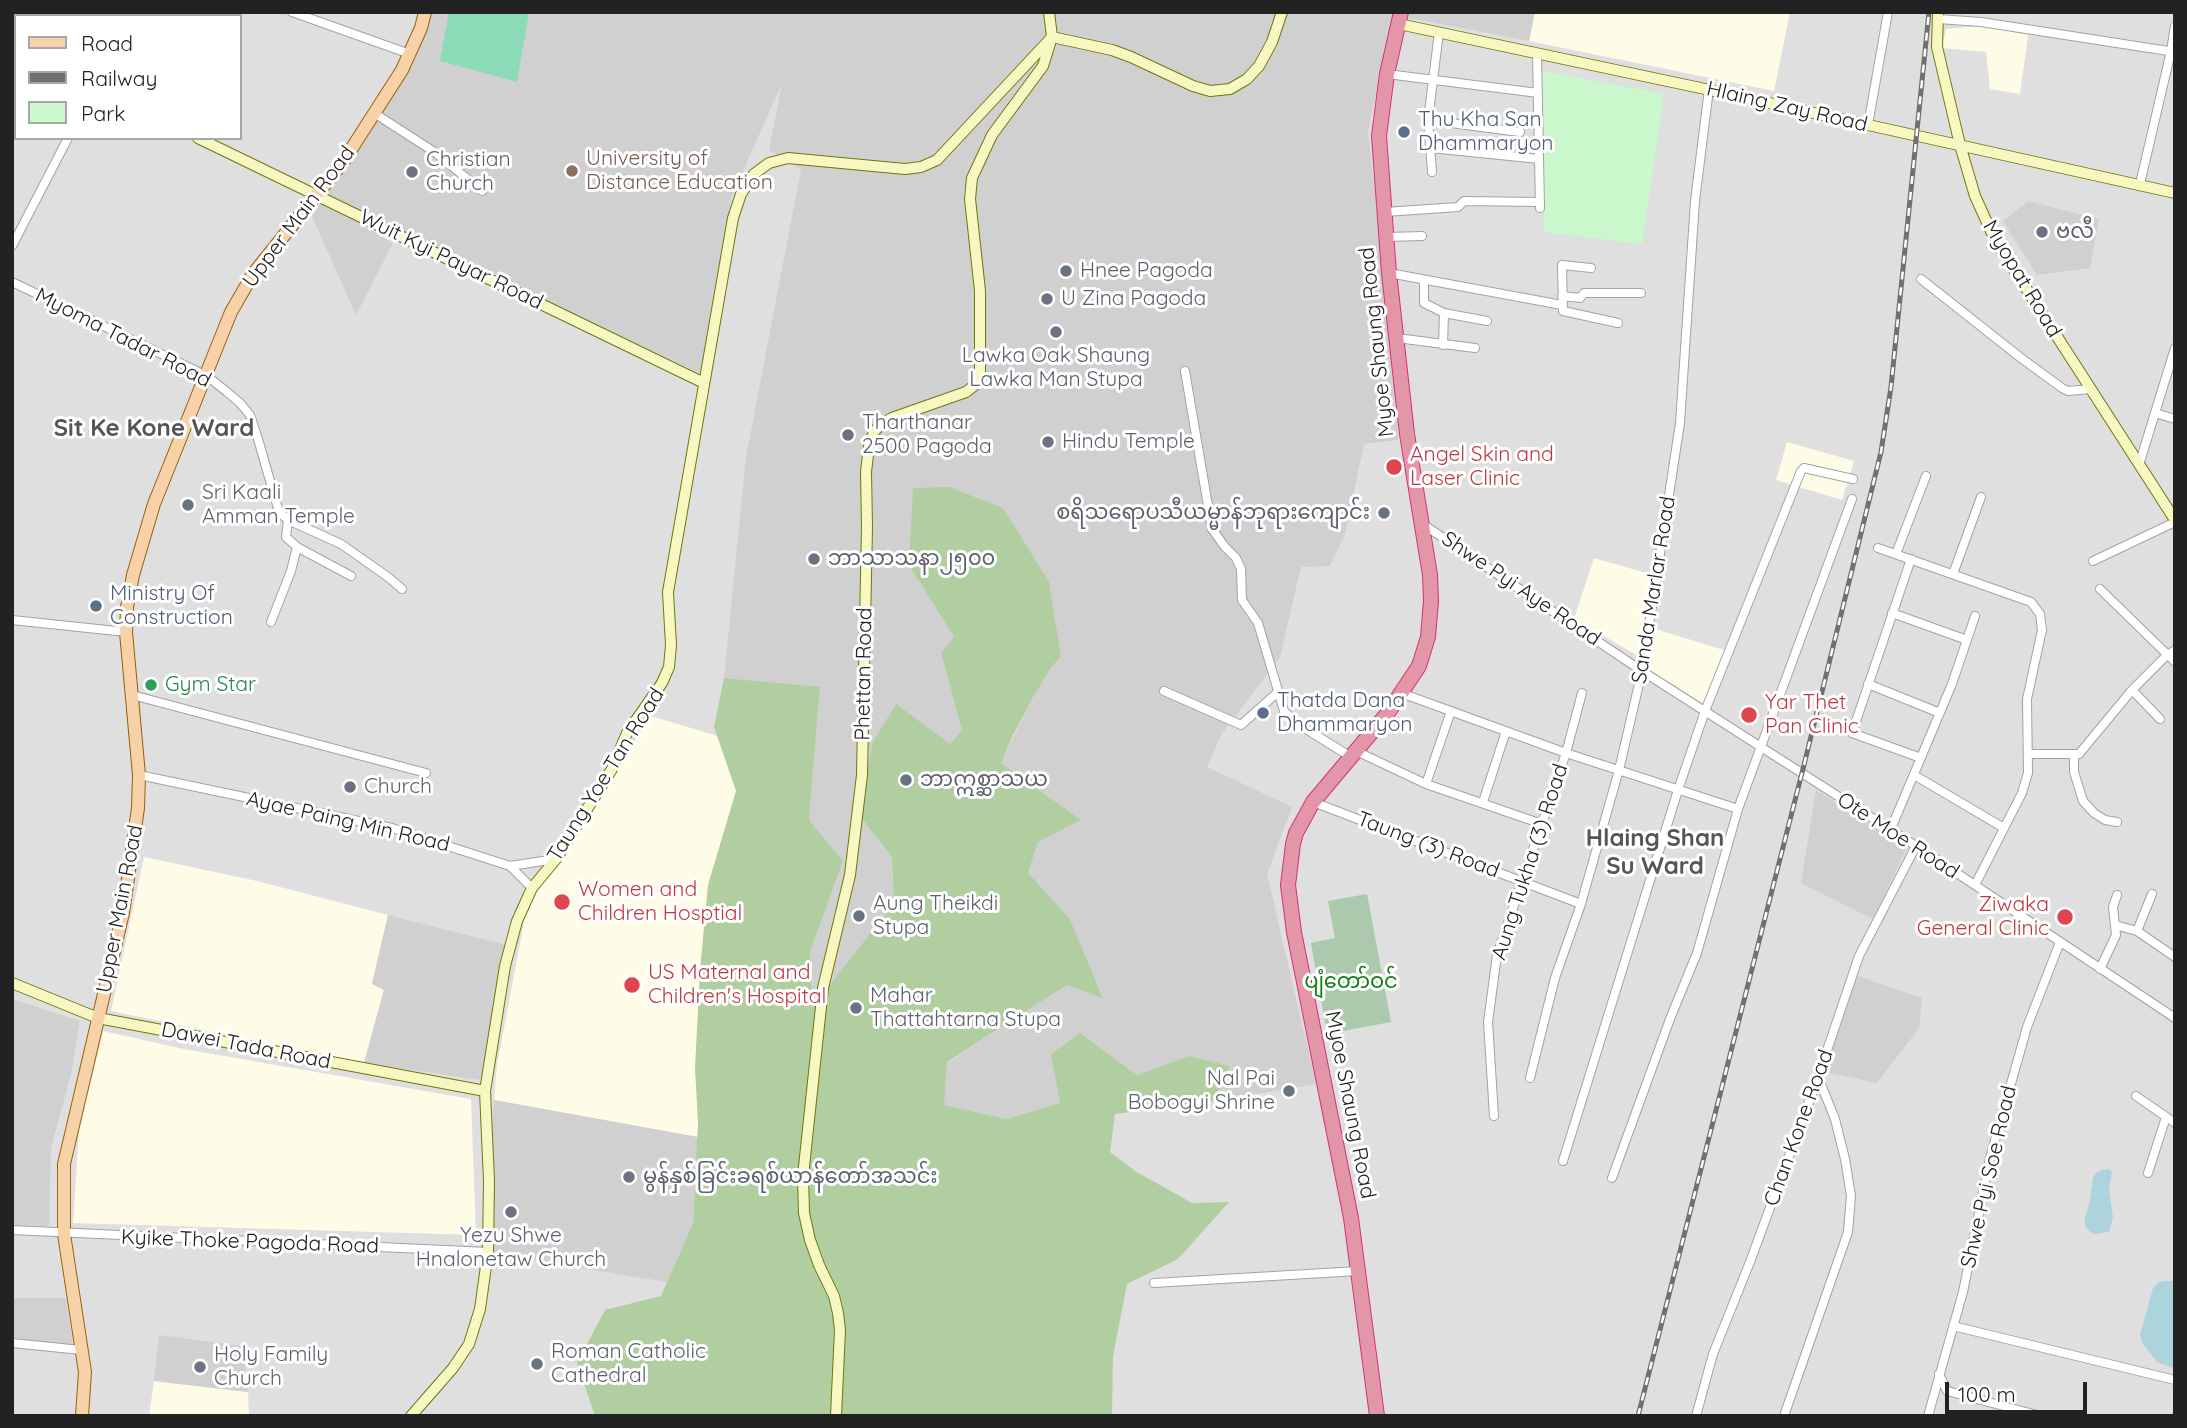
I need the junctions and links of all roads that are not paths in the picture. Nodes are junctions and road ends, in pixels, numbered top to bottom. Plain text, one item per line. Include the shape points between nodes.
1 (292, 12) edge
2 (425, 12) edge
3 (1041, 12) edge
4 (1282, 12) edge
5 (1888, 12) edge
6 (1983, 12) edge
7 (1050, 16) edge
8 (1938, 16) edge
9 (1400, 18) edge
10 (1981, 22) junction
11 (2175, 26) edge
12 (1439, 32) junction
13 (1052, 37) junction
14 (2173, 52) edge
15 (1537, 53) junction
16 (410, 54) junction
17 (1387, 74) junction
18 (1432, 79) junction
19 (1709, 89) junction
20 (1538, 93) junction
21 (374, 113) junction
22 (1429, 120) junction
23 (1868, 125) junction
24 (1520, 132) dead end
25 (67, 140) edge
26 (202, 140) edge
27 (1960, 145) junction
28 (1431, 148) junction
29 (1539, 159) junction
30 (1432, 173) dead end
31 (2140, 184) junction
32 (481, 191) dead end
33 (2175, 193) edge
34 (317, 195) junction
35 (1385, 212) junction
36 (1422, 236) dead end
37 (1387, 237) junction
38 (12, 246) edge
39 (1591, 268) dead end
40 (1389, 273) junction
41 (1922, 279) dead end
42 (1424, 280) junction
43 (12, 282) edge
44 (1641, 293) dead end
45 (1562, 301) junction
46 (1444, 313) junction
47 (1487, 321) dead end
48 (1618, 323) dead end
49 (1397, 338) junction
50 (1443, 345) junction
51 (1475, 348) dead end
52 (2175, 348) edge
53 (1185, 372) dead end
54 (207, 376) junction
55 (704, 383) junction
56 (2091, 389) junction
57 (2155, 413) junction
58 (2175, 419) edge
59 (2139, 466) junction
60 (1926, 476) dead end
61 (1853, 479) dead end
62 (1981, 497) dead end
63 (1853, 499) dead end
64 (288, 520) junction
65 (2175, 521) edge
66 (1422, 523) junction
67 (298, 547) junction
68 (1878, 548) dead end
69 (1896, 554) junction
70 (1911, 559) junction
71 (2093, 561) dead end
72 (1954, 573) junction
73 (351, 576) dead end
74 (401, 589) dead end
75 (2100, 589) dead end
76 (1892, 613) junction
77 (1975, 616) dead end
78 (12, 620) edge
79 (271, 622) dead end
80 (126, 632) junction
81 (1967, 640) junction
82 (2173, 655) edge
83 (1642, 671) junction
84 (1868, 684) junction
85 (2132, 690) junction
86 (1164, 691) dead end
87 (1278, 692) junction
88 (1401, 693) junction
89 (1582, 693) dead end
90 (132, 695) junction
91 (1451, 711) junction
92 (1705, 711) junction
93 (1940, 713) junction
94 (2160, 719) dead end
95 (1506, 731) junction
96 (1762, 746) junction
97 (1566, 753) junction
98 (1353, 754) junction
99 (2029, 754) junction
100 (2074, 755) junction
101 (1921, 758) junction
102 (1619, 770) junction
103 (426, 773) dead end
104 (139, 775) junction
105 (1914, 775) junction
106 (1426, 784) junction
107 (1678, 790) junction
108 (1313, 802) junction
109 (1483, 803) junction
110 (1738, 809) junction
111 (2117, 822) dead end
112 (1542, 824) junction
113 (2004, 828) junction
114 (1890, 831) junction
115 (1916, 846) junction
116 (556, 859) junction
117 (510, 866) junction
118 (1523, 882) junction
119 (1975, 886) junction
120 (532, 888) junction
121 (2152, 894) dead end
122 (2117, 895) dead end
123 (1581, 904) junction
124 (2115, 925) junction
125 (2137, 931) junction
126 (2060, 942) junction
127 (2175, 957) edge
128 (2100, 969) junction
129 (12, 983) edge
130 (99, 1018) junction
131 (2175, 1018) edge
132 (1818, 1077) junction
133 (1530, 1078) dead end
134 (485, 1091) junction
135 (2136, 1096) dead end
136 (1494, 1116) dead end
137 (2166, 1116) junction
138 (2175, 1123) edge
139 (1563, 1161) dead end
140 (2148, 1173) dead end
141 (1612, 1178) dead end
142 (12, 1230) edge
143 (64, 1234) junction
144 (488, 1252) junction
145 (1358, 1271) junction
146 (1154, 1283) dead end
147 (1954, 1326) junction
148 (12, 1343) edge
149 (81, 1350) junction
150 (1939, 1374) junction
151 (2175, 1380) edge
152 (82, 1416) edge
153 (411, 1416) edge
154 (836, 1416) edge
155 (1377, 1416) edge
156 (1696, 1416) edge
157 (1784, 1416) edge
158 (1928, 1416) edge
159 (2041, 1416) edge

1 - 16 street
2 - 16 main road, Upper Main Road
3 - 7 street
4 - 13 street via 1259,66 1230,89 1210,91 1112,50
5 - 23 street
6 - 10 street
7 - 13 street, Phettan Road
8 - 10 street
8 - 27 street, Myopat Road via 1937,47
9 - 12 street, Hlaing Zay Road
9 - 17 highway, Myoe Shaung Road
10 - 14 street
11 - 14 street
12 - 15 street, Hlaing Zay Road
12 - 18 street
13 - 55 street, Taung Yoe Tan Road via 937,160 905,169 789,158 769,163 754,174 733,218
13 - 154 street, Phettan Road via 1043,66 992,135 972,178 980,374 966,392 881,424 869,446 862,775 849,875 823,988 803,1176 810,1240 838,1312
14 - 31 street
15 - 19 street, Hlaing Zay Road
15 - 20 street
16 - 21 main road, Upper Main Road
17 - 18 street
17 - 35 highway, Myoe Shaung Road via 1379,136
18 - 20 street
18 - 22 street
19 - 23 street, Hlaing Zay Road
19 - 83 street, Sanda Marlar Road via 1695,201 1680,424
20 - 29 street
21 - 32 street via 436,153
21 - 34 main road, Upper Main Road
22 - 24 street
22 - 28 street
23 - 27 street, Hlaing Zay Road
25 - 38 street
26 - 34 street, Wuit Kyi Payar Road
27 - 31 street, Hlaing Zay Road
27 - 56 street, Myopat Road via 1975,196 1995,240
28 - 29 street
28 - 30 street
29 - 35 street via 1540,205 1464,201 1458,207
31 - 33 street, Hlaing Zay Road
34 - 54 main road, Upper Main Road via 253,274 231,312
34 - 55 street, Wuit Kyi Payar Road
35 - 37 highway, Myoe Shaung Road
36 - 37 street
37 - 40 highway, Myoe Shaung Road
39 - 45 street via 1562,265
40 - 42 street
40 - 49 highway, Myoe Shaung Road
41 - 56 street via 2062,388
42 - 45 street
42 - 46 street via 1424,303
43 - 54 street, Myoma Tadar Road
44 - 45 street via 1584,293
45 - 48 street via 1566,313
46 - 47 street
46 - 50 street
49 - 50 street
49 - 66 highway, Myoe Shaung Road
50 - 51 street
52 - 57 street
53 - 87 street via 1212,529 1241,569 1242,600 1258,622
54 - 64 street, Myoma Tadar Road via 250,415 279,512
54 - 80 main road, Upper Main Road via 154,504 131,586
55 - 116 street, Taung Yoe Tan Road via 668,592 669,667
56 - 59 street, Myopat Road
57 - 58 street
57 - 59 street
59 - 65 street, Myopat Road
60 - 69 street
61 - 92 street via 1801,471
62 - 72 street
63 - 96 street
64 - 67 street via 286,537
64 - 74 street via 341,544
65 - 71 street
66 - 83 street, Shwe Pyi Aye Road
66 - 88 highway, Myoe Shaung Road via 1431,588 1428,637 1419,666
67 - 73 street
67 - 79 street
68 - 69 street
69 - 70 street
70 - 72 street
70 - 76 street
72 - 99 street via 2031,602 2040,614 2042,630 2027,699
75 - 82 street
76 - 81 street
76 - 84 street
77 - 81 street
78 - 80 street
80 - 90 main road, Upper Main Road
81 - 93 street
82 - 85 street
83 - 92 street, Shwe Pyi Aye Road
83 - 102 street, Sanda Marlar Road
84 - 93 street
84 - 101 street via 1852,733
85 - 94 street
85 - 100 street via 2085,749
86 - 87 street via 1241,724
87 - 98 street via 1284,711 1298,724
88 - 91 street
88 - 98 highway, Myoe Shaung Road
89 - 97 street, Aung Tukha (3) Road
90 - 103 street
90 - 104 main road, Upper Main Road
91 - 95 street
91 - 106 street
92 - 96 street, Shwe Pyi Aye Road
92 - 107 street
93 - 101 street
95 - 97 street
95 - 109 street
96 - 110 street
96 - 114 street, Ote Moe Road
97 - 102 street
97 - 112 street, Aung Tukha (3) Road
98 - 106 street
98 - 108 highway, Myoe Shaung Road
99 - 100 street
99 - 113 street via 2022,793
100 - 111 street via 2082,801 2105,820
101 - 105 street
102 - 107 street
102 - 123 street, Sanda Marlar Road
104 - 117 street, Ayae Paing Min Road via 392,828
104 - 130 main road, Upper Main Road via 123,913
105 - 113 street
105 - 114 street
106 - 109 street
107 - 110 street
107 - 139 street
108 - 118 street, Taung (3) Road
108 - 145 highway, Myoe Shaung Road via 1296,833 1288,886
109 - 112 street
110 - 141 street via 1697,953
112 - 118 street, Aung Tukha (3) Road
113 - 119 street
114 - 115 street, Ote Moe Road
115 - 119 street, Ote Moe Road
115 - 132 street, Chan Kone Road via 1859,956
116 - 117 street, Ayae Paing Min Road
116 - 120 street, Taung Yoe Tan Road
117 - 120 street
118 - 123 street, Taung (3) Road
118 - 136 street, Aung Tukha (3) Road via 1497,955 1488,1021
119 - 126 street, Ote Moe Road
120 - 134 street, Taung Yoe Tan Road via 505,966
121 - 125 street
122 - 124 street
123 - 133 street, Sanda Marlar Road via 1555,978
124 - 125 street
124 - 128 street via 2116,935
125 - 127 street
126 - 128 street, Ote Moe Road
126 - 147 street, Shwe Pyi Soe Road via 2027,1027 1990,1158
128 - 131 street, Ote Moe Road
129 - 130 street, Dawei Tada Road
130 - 134 street, Dawei Tada Road
130 - 143 main road, Upper Main Road via 64,1164
132 - 156 street, Chan Kone Road via 1713,1354
132 - 157 street via 1845,1159 1851,1196 1848,1232
134 - 144 street, Taung Yoe Tan Road
135 - 137 street
137 - 138 street
137 - 140 street
142 - 143 street, Kyike Thoke Pagoda Road
143 - 144 street, Kyike Thoke Pagoda Road
143 - 149 main road, Upper Main Road
144 - 153 street, Taung Yoe Tan Road via 470,1344
145 - 146 street
145 - 155 highway, Myoe Shaung Road
147 - 150 street, Shwe Pyi Soe Road
147 - 151 street
148 - 149 street
149 - 152 main road, Upper Main Road via 85,1372
150 - 158 street, Shwe Pyi Soe Road
150 - 159 street via 1947,1391

